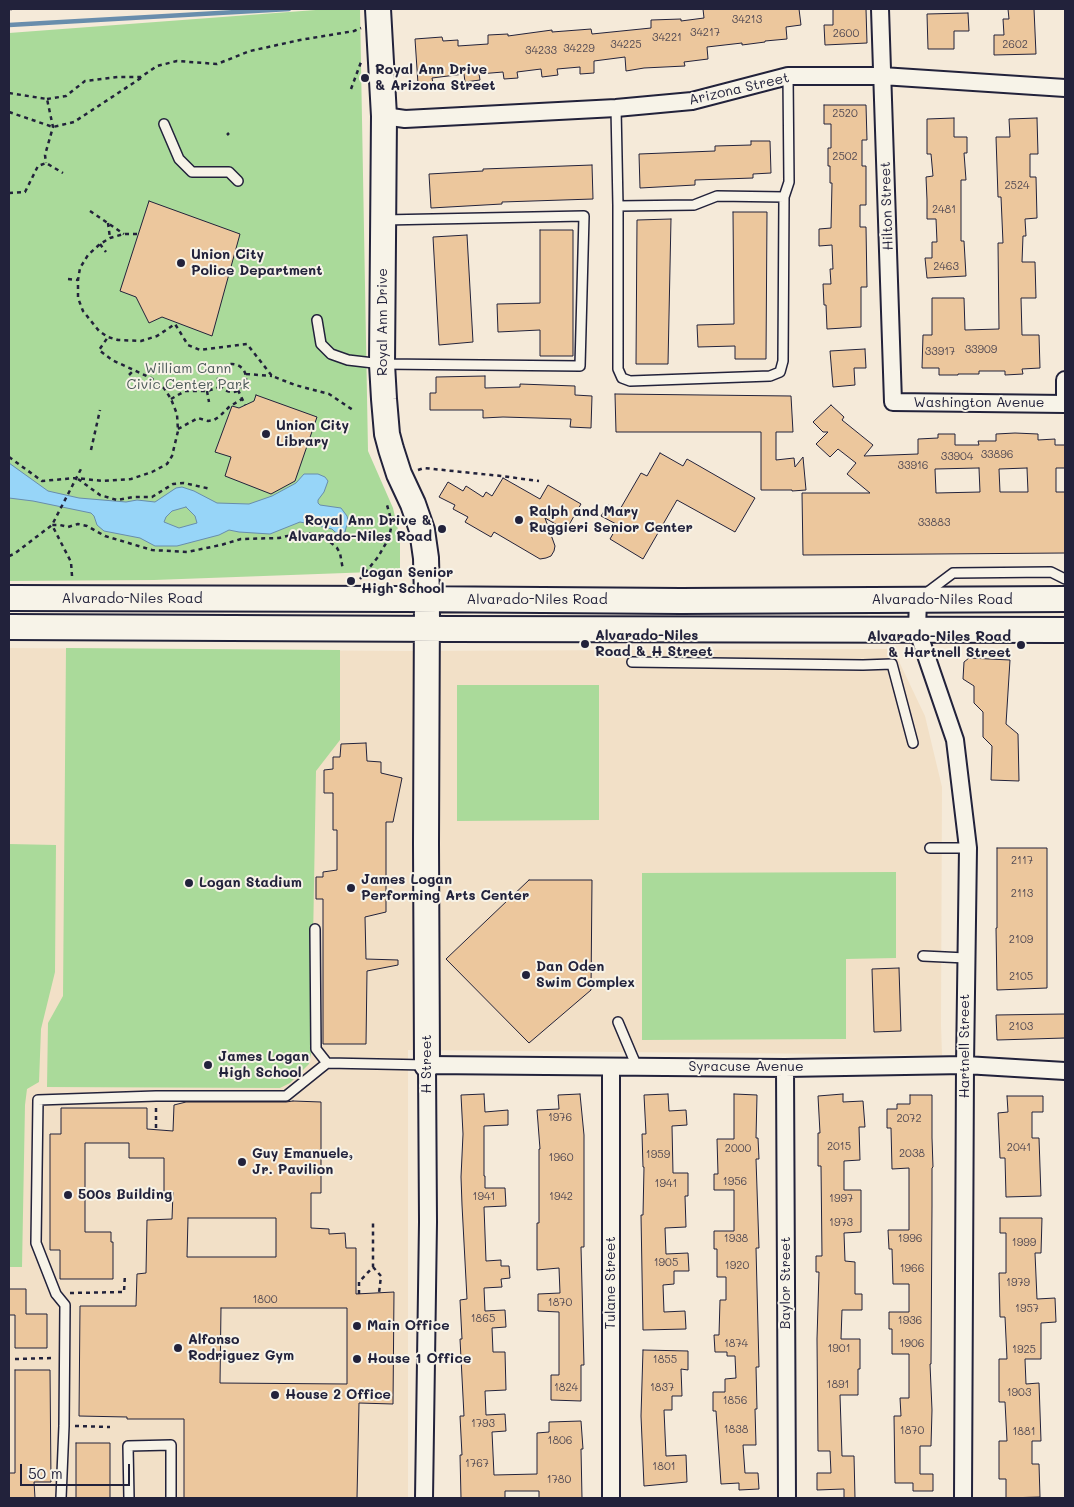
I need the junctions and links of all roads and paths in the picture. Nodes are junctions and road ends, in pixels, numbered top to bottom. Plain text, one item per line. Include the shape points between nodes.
1 (378, 9) edge
2 (880, 9) edge
3 (363, 35) dead end
4 (361, 62) dead end
5 (788, 76) junction
6 (882, 76) junction
7 (141, 77) junction
8 (1065, 88) edge
9 (351, 89) dead end
10 (9, 93) edge
11 (47, 100) junction
12 (616, 108) junction
13 (9, 112) edge
14 (384, 116) junction
15 (164, 124) dead end
16 (53, 127) junction
17 (46, 163) junction
18 (63, 173) dead end
19 (238, 181) dead end
20 (9, 193) edge
21 (784, 197) junction
22 (618, 206) junction
23 (90, 212) dead end
24 (383, 220) junction
25 (108, 223) junction
26 (124, 234) junction
27 (137, 234) dead end
28 (110, 238) junction
29 (100, 244) junction
30 (106, 252) dead end
31 (68, 279) dead end
32 (78, 280) junction
33 (317, 320) dead end
34 (108, 337) junction
35 (382, 364) junction
36 (134, 370) junction
37 (246, 374) junction
38 (129, 375) dead end
39 (272, 376) junction
40 (1065, 380) edge
41 (220, 387) junction
42 (238, 390) junction
43 (207, 391) junction
44 (171, 399) junction
45 (242, 400) junction
46 (209, 402) dead end
47 (893, 402) joint
48 (1065, 404) edge
49 (245, 405) dead end
50 (100, 410) dead end
51 (353, 410) dead end
52 (178, 429) junction
53 (91, 450) dead end
54 (9, 457) edge
55 (81, 469) dead end
56 (418, 470) dead end
57 (76, 478) junction
58 (539, 481) dead end
59 (211, 489) dead end
60 (388, 505) dead end
61 (52, 525) junction
62 (9, 556) edge
63 (342, 570) dead end
64 (72, 576) dead end
65 (1065, 579) edge
66 (360, 580) dead end
67 (9, 598) edge
68 (427, 599) junction
69 (918, 600) junction
70 (1065, 600) edge
71 (9, 627) edge
72 (426, 629) junction
73 (917, 629) junction
74 (1065, 630) edge
75 (632, 662) dead end
76 (913, 743) dead end
77 (930, 848) dead end
78 (968, 848) junction
79 (316, 929) dead end
80 (923, 956) dead end
81 (966, 958) junction
82 (618, 1022) dead end
83 (327, 1063) junction
84 (427, 1065) junction
85 (965, 1065) junction
86 (610, 1067) junction
87 (637, 1067) junction
88 (785, 1068) junction
89 (1065, 1071) edge
90 (156, 1096) junction
91 (156, 1130) dead end
92 (373, 1222) dead end
93 (373, 1267) junction
94 (125, 1274) dead end
95 (379, 1293) dead end
96 (56, 1294) junction
97 (359, 1294) dead end
98 (64, 1358) junction
99 (15, 1359) dead end
100 (64, 1426) junction
101 (110, 1427) dead end
102 (61, 1498) edge
103 (129, 1498) edge
104 (171, 1498) edge
105 (424, 1498) edge
106 (611, 1498) edge
107 (787, 1498) edge
108 (963, 1498) edge

1 - 14 main road, Royal Ann Drive
2 - 6 street, Hilton Street
3 - 7 path via 363,27 250,52 217,64 177,61 157,66
4 - 9 path
5 - 6 street, Arizona Street
5 - 12 street, Arizona Street via 692,101
5 - 21 lane via 788,182
6 - 8 street, Arizona Street
6 - 47 street, Hilton Street
7 - 11 path via 85,81 66,96
7 - 16 path via 74,122
10 - 11 path
11 - 16 path
12 - 14 street, Arizona Street via 405,120
12 - 22 lane
13 - 16 path
14 - 24 main road, Royal Ann Drive
15 - 19 lane via 179,159 192,172 229,172
16 - 17 path via 45,155
17 - 18 path
17 - 20 path via 38,166 25,192
21 - 22 lane via 717,196 694,205
21 - 22 lane via 783,361 780,372 770,376 630,381 622,378 618,369
23 - 25 path
24 - 35 main road, Royal Ann Drive
24 - 35 lane via 584,216 580,366
25 - 26 path
25 - 28 path
26 - 27 path
26 - 28 path
28 - 29 path
29 - 30 path
29 - 32 path via 80,268
31 - 32 path
32 - 34 path via 78,298 83,311
33 - 35 lane via 321,344 331,354 348,360
34 - 36 path via 99,350
34 - 39 path via 141,342 158,336 175,324 188,345 200,350 247,344
35 - 68 main road, Royal Ann Drive via 387,434 422,530
36 - 38 path
36 - 44 path via 164,388
37 - 39 path
37 - 41 path via 238,365 225,365 218,376
37 - 42 path via 244,385
39 - 51 path via 329,394
40 - 48 street
41 - 42 path via 230,392
41 - 43 path
42 - 45 path
43 - 44 path via 185,391
43 - 46 path
44 - 52 path
45 - 49 path
45 - 52 path via 214,420 198,418
47 - 48 street, Washington Avenue
50 - 53 path
52 - 57 path via 172,456 167,464 152,472 131,479 103,481
54 - 57 path via 42,481
55 - 57 path
56 - 58 path via 424,468
57 - 59 path via 100,495 117,500 152,497 173,484
57 - 61 path
60 - 66 path via 392,523 389,538
61 - 62 path
61 - 63 path via 68,527 78,524 152,550 188,552 241,539 315,534 337,548
61 - 64 path via 71,562
65 - 69 lane via 1052,572 953,573
67 - 68 main road, Alvarado-Niles Road
68 - 69 main road, Alvarado-Niles Road
68 - 72 main road, Royal Ann Drive
69 - 70 main road, Alvarado-Niles Road
69 - 73 street, Hartnell Street
71 - 72 main road, Alvarado-Niles Road
72 - 73 main road, Alvarado-Niles Road
72 - 84 main road, H Street
73 - 74 main road, Alvarado-Niles Road
73 - 78 street, Hartnell Street via 955,740
75 - 76 lane via 892,664
77 - 78 lane
78 - 81 street, Hartnell Street
79 - 83 lane via 316,1049
80 - 81 lane
81 - 85 street, Hartnell Street
82 - 87 lane
83 - 84 lane
83 - 90 lane via 286,1096
84 - 86 street, Syracuse Avenue
84 - 105 street, H Street
85 - 88 street, Syracuse Avenue
85 - 89 street, Syracuse Avenue
85 - 108 street, Hartnell Street
86 - 87 street, Syracuse Avenue
86 - 106 street, Tulane Street
87 - 88 street, Syracuse Avenue
88 - 107 street, Baylor Street
90 - 91 path
90 - 96 lane via 38,1100 36,1243
92 - 93 path
93 - 95 path via 381,1276
93 - 97 path via 359,1282
94 - 96 path via 124,1292
96 - 98 lane via 65,1305
98 - 99 path
98 - 100 lane
100 - 101 path
100 - 102 lane
103 - 104 lane via 128,1446 171,1445

